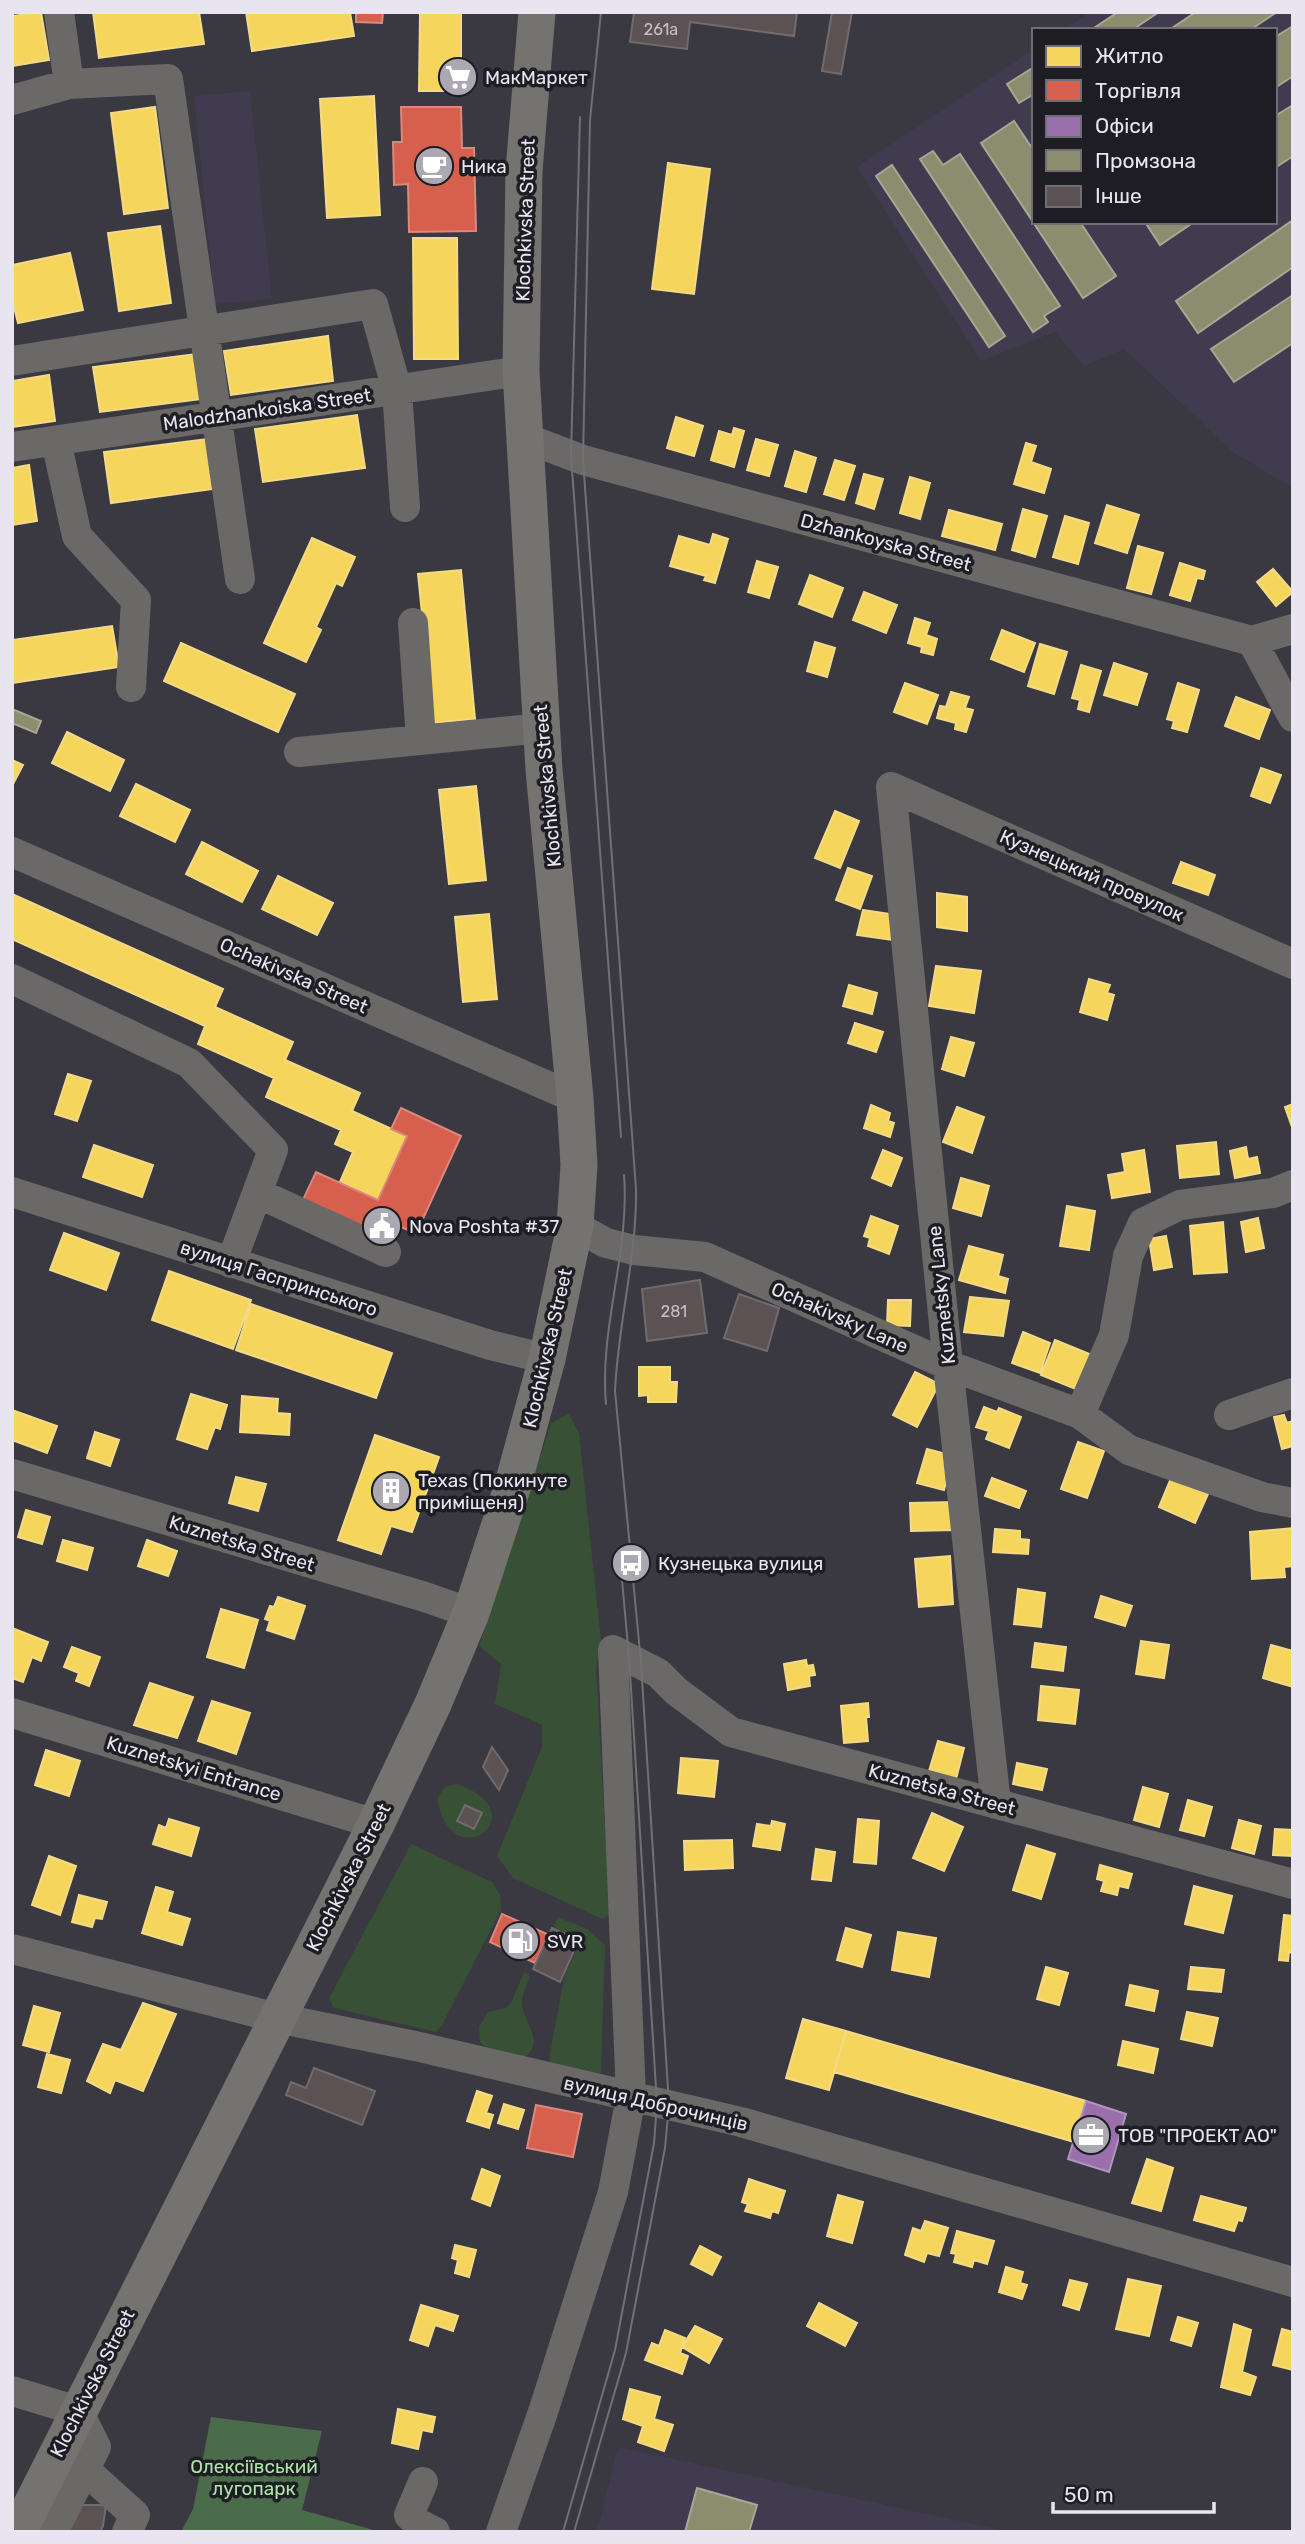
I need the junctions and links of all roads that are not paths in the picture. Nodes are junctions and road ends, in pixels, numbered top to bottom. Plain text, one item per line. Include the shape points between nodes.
1 (59, 12) edge
2 (537, 12) edge
3 (69, 84) junction
4 (12, 100) edge
5 (204, 331) junction
6 (12, 361) edge
7 (521, 371) junction
8 (397, 390) junction
9 (216, 417) junction
10 (523, 437) junction
11 (56, 441) junction
12 (12, 447) edge
13 (405, 507) dead end
14 (240, 579) dead end
15 (413, 623) dead end
16 (1293, 629) edge
17 (1252, 641) junction
18 (131, 687) dead end
19 (1293, 718) edge
20 (542, 728) junction
21 (421, 740) junction
22 (299, 752) dead end
23 (12, 852) edge
24 (1293, 964) edge
25 (12, 979) edge
26 (575, 1098) junction
27 (1293, 1185) edge
28 (12, 1192) edge
29 (257, 1193) junction
30 (576, 1226) junction
31 (386, 1252) dead end
32 (231, 1263) junction
33 (547, 1359) junction
34 (948, 1365) junction
35 (1293, 1393) edge
36 (1080, 1414) junction
37 (1229, 1415) dead end
38 (12, 1474) edge
39 (1293, 1503) edge
40 (471, 1613) junction
41 (12, 1713) edge
42 (996, 1804) junction
43 (376, 1824) junction
44 (1293, 1884) edge
45 (12, 1949) edge
46 (277, 2018) junction
47 (631, 2097) junction
48 (1293, 2282) edge
49 (12, 2391) edge
50 (78, 2412) junction
51 (85, 2469) junction
52 (423, 2482) dead end
53 (18, 2532) edge
54 (53, 2532) edge
55 (127, 2532) edge
56 (435, 2532) edge
57 (501, 2532) edge

1 - 3 street
2 - 7 main road, Klochkivska Street via 524,171
3 - 4 street
3 - 5 street via 168,79
5 - 6 street
5 - 8 street via 373,304
5 - 9 street
7 - 8 street, Malodzhankoiska Street
7 - 10 main road, Klochkivska Street
8 - 9 street, Malodzhankoiska Street
8 - 13 street
9 - 11 street, Malodzhankoiska Street
9 - 14 street
10 - 17 street, Dzhankoyska Street via 593,463
10 - 20 main road, Klochkivska Street
11 - 12 street, Malodzhankoiska Street
11 - 18 street via 77,536 136,600
15 - 21 street
16 - 17 street
17 - 19 street
20 - 21 street
20 - 26 main road, Klochkivska Street
21 - 22 street
23 - 26 street, Ochakivska Street
24 - 34 street, Kuznetsky Lane via 891,787
25 - 29 street via 189,1063 273,1150
26 - 30 main road, Klochkivska Street
27 - 36 street via 1273,1193 1180,1205 1143,1223 1128,1256 1114,1335
28 - 32 street, вулиця Гаспринського
29 - 31 street
29 - 32 street
30 - 33 main road, Klochkivska Street
30 - 34 street, Ochakivsky Lane via 606,1243 634,1251 705,1257
32 - 33 street, вулиця Гаспринського
33 - 40 main road, Klochkivska Street
34 - 36 street, Ochakivsky Lane
34 - 42 street, Kuznetsky Lane
35 - 37 street
36 - 39 street, Ochakivsky Lane via 1129,1450 1262,1497
38 - 40 street, Kuznetska Street
40 - 43 main road, Klochkivska Street
41 - 43 street, Kuznetskyi Entrance
42 - 44 street, Kuznetska Street
42 - 47 street, Kuznetska Street via 731,1732 658,1673 613,1650
43 - 46 main road, Klochkivska Street
45 - 46 street, вулиця Доброчинців
46 - 47 street, вулиця Доброчинців
46 - 50 main road, Klochkivska Street
47 - 48 street, вулиця Доброчинців via 741,2122
47 - 57 street via 613,2192
49 - 50 street
50 - 51 street via 96,2448
50 - 53 main road, Klochkivska Street
51 - 54 street
51 - 55 street via 135,2515
52 - 56 street via 409,2515

